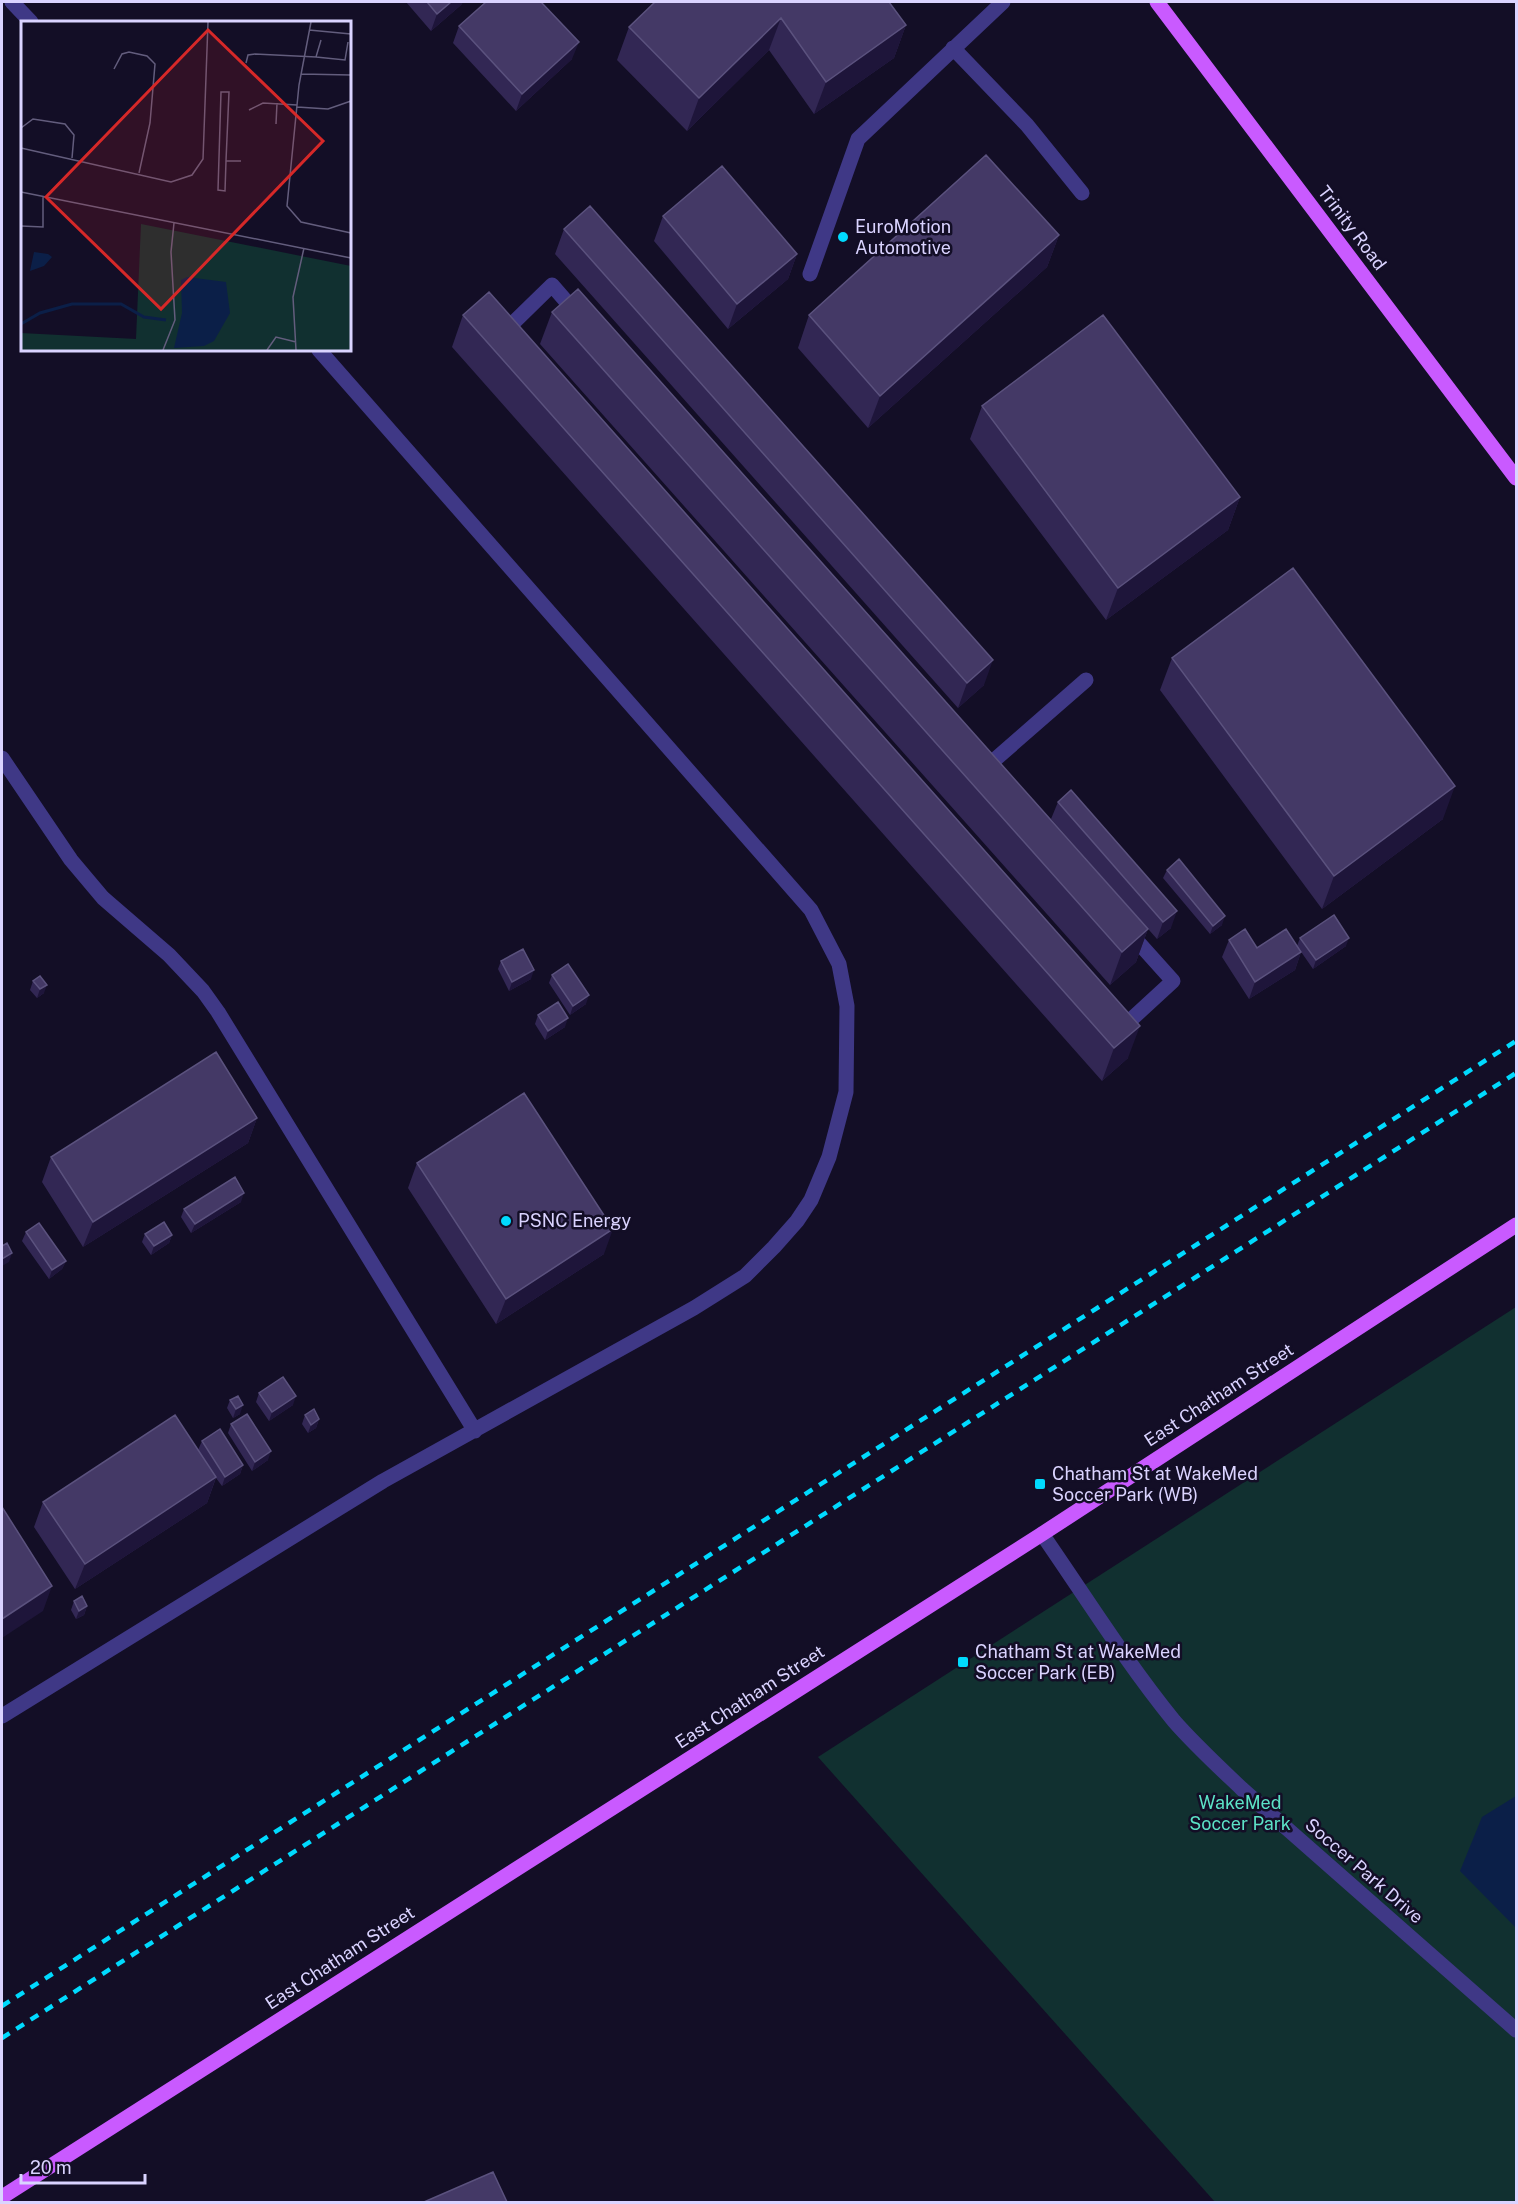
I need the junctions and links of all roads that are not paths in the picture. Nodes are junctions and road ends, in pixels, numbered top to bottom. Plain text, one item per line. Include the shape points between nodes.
1 (12, 2) edge
2 (1003, 2) edge
3 (1157, 2) edge
4 (30, 21) edge
5 (953, 48) junction
6 (1082, 193) dead end
7 (810, 274) dead end
8 (591, 329) edge
9 (509, 342) edge
10 (320, 351) edge
11 (1516, 478) edge
12 (1086, 680) dead end
13 (2, 758) edge
14 (983, 770) edge
15 (1118, 919) edge
16 (1107, 1010) edge
17 (1516, 1225) edge
18 (475, 1431) junction
19 (1042, 1534) junction
20 (2, 1716) edge
21 (1516, 2030) edge
22 (2, 2197) edge

1 - 4 street
2 - 5 street
3 - 11 main road, Trinity Road
5 - 6 street via 1027,125
5 - 7 street via 858,139
8 - 9 street via 552,285 501,333
10 - 18 street via 811,910 839,964 847,1006 846,1092 829,1157 811,1200 790,1230 745,1276
12 - 14 street
13 - 18 street via 71,860 103,898 169,955 218,1012
15 - 16 street via 1173,981 1122,1028
17 - 19 main road, East Chatham Street
18 - 20 street via 382,1481
19 - 21 street, Soccer Park Drive via 1139,1674 1174,1721 1208,1757
19 - 22 main road, East Chatham Street

